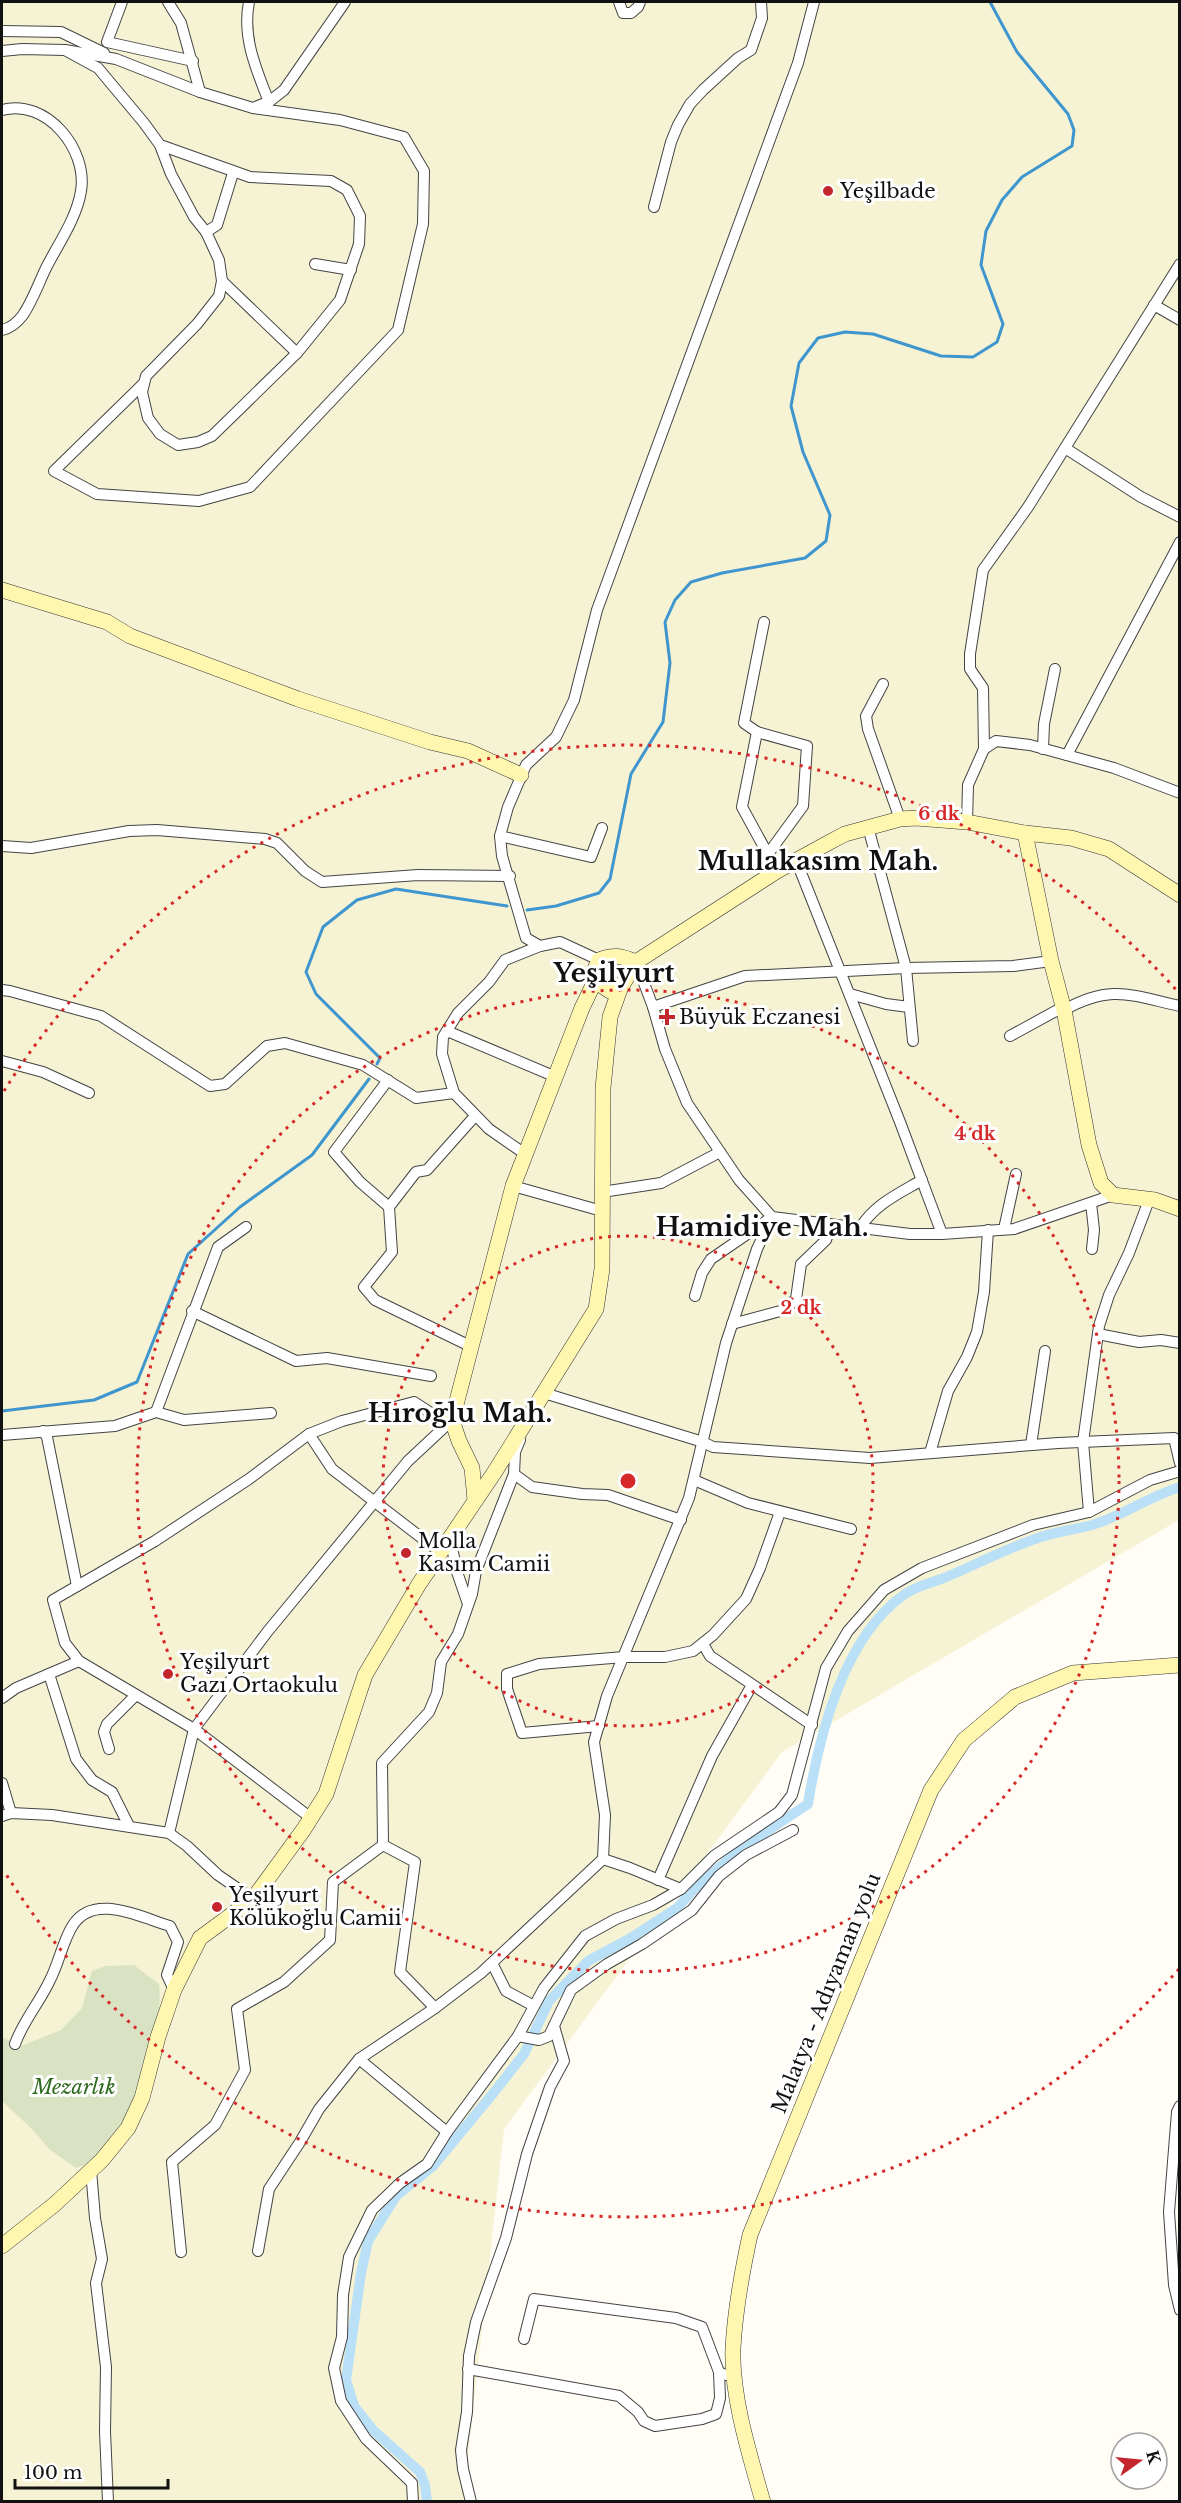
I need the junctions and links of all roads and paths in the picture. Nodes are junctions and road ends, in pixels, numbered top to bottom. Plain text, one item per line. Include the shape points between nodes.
1 (122, 2) edge
2 (168, 2) edge
3 (249, 2) edge
4 (345, 2) edge
5 (619, 2) edge
6 (640, 2) edge
7 (761, 2) edge
8 (814, 2) edge
9 (2, 31) edge
10 (65, 50) junction
11 (2, 51) edge
12 (116, 59) junction
13 (193, 61) junction
14 (200, 92) junction
15 (269, 102) junction
16 (253, 108) junction
17 (2, 110) edge
18 (160, 145) junction
19 (233, 173) junction
20 (654, 207) dead end
21 (206, 232) junction
22 (315, 264) dead end
23 (1179, 264) edge
24 (351, 270) junction
25 (222, 281) junction
26 (1154, 305) junction
27 (1179, 320) edge
28 (2, 330) edge
29 (297, 353) junction
30 (144, 382) junction
31 (1065, 448) junction
32 (1179, 517) edge
33 (1179, 542) edge
34 (2, 590) edge
35 (764, 622) dead end
36 (1055, 669) dead end
37 (883, 684) dead end
38 (757, 732) junction
39 (984, 748) junction
40 (1043, 749) junction
41 (1067, 755) junction
42 (522, 775) junction
43 (1179, 793) edge
44 (900, 819) junction
45 (967, 822) junction
46 (868, 827) junction
47 (602, 828) dead end
48 (1025, 833) junction
49 (500, 836) junction
50 (2, 846) edge
51 (768, 854) junction
52 (796, 860) junction
53 (777, 871) junction
54 (510, 876) junction
55 (1179, 895) edge
56 (540, 946) junction
57 (599, 960) junction
58 (1051, 961) junction
59 (636, 962) junction
60 (906, 968) junction
61 (841, 972) junction
62 (595, 981) junction
63 (620, 989) junction
64 (2, 990) edge
65 (850, 994) junction
66 (1179, 1006) edge
67 (653, 1007) junction
68 (909, 1007) junction
69 (1064, 1009) junction
70 (447, 1031) junction
71 (1010, 1036) dead end
72 (913, 1041) dead end
73 (2, 1061) edge
74 (556, 1077) junction
75 (388, 1080) junction
76 (89, 1093) dead end
77 (454, 1093) junction
78 (475, 1116) junction
79 (720, 1152) junction
80 (525, 1154) junction
81 (1016, 1174) dead end
82 (922, 1180) junction
83 (513, 1186) junction
84 (602, 1192) junction
85 (1113, 1195) junction
86 (1149, 1200) junction
87 (1091, 1203) junction
88 (389, 1207) junction
89 (1179, 1209) edge
90 (602, 1211) junction
91 (772, 1217) junction
92 (831, 1225) junction
93 (246, 1227) dead end
94 (860, 1228) junction
95 (1004, 1229) junction
96 (988, 1230) junction
97 (942, 1234) junction
98 (1092, 1249) dead end
99 (694, 1296) dead end
100 (192, 1311) junction
101 (732, 1324) junction
102 (1098, 1334) junction
103 (1179, 1343) edge
104 (470, 1346) junction
105 (1045, 1351) dead end
106 (431, 1376) dead end
107 (544, 1393) junction
108 (156, 1412) junction
109 (532, 1412) junction
110 (271, 1413) dead end
111 (452, 1420) junction
112 (43, 1431) junction
113 (309, 1434) junction
114 (2, 1435) edge
115 (703, 1442) junction
116 (1083, 1442) junction
117 (1031, 1445) junction
118 (930, 1453) junction
119 (1179, 1463) edge
120 (1179, 1471) edge
121 (514, 1474) junction
122 (694, 1480) junction
123 (475, 1500) junction
124 (374, 1503) junction
125 (780, 1512) junction
126 (1089, 1512) junction
127 (681, 1520) junction
128 (851, 1529) dead end
129 (450, 1538) junction
130 (440, 1552) junction
131 (457, 1572) junction
132 (474, 1582) junction
133 (77, 1586) junction
134 (468, 1604) junction
135 (703, 1644) junction
136 (624, 1657) junction
137 (79, 1661) junction
138 (1179, 1665) edge
139 (49, 1674) junction
140 (752, 1685) junction
141 (136, 1695) junction
142 (2, 1698) edge
143 (812, 1725) junction
144 (599, 1726) junction
145 (194, 1729) junction
146 (109, 1749) dead end
147 (2, 1783) edge
148 (6, 1814) edge
149 (311, 1818) junction
150 (129, 1826) junction
151 (793, 1830) dead end
152 (169, 1833) junction
153 (383, 1845) junction
154 (603, 1859) junction
155 (658, 1880) junction
156 (681, 1889) junction
157 (253, 1899) junction
158 (492, 1963) junction
159 (174, 1990) junction
160 (534, 2006) junction
161 (435, 2008) junction
162 (554, 2026) junction
163 (522, 2036) junction
164 (15, 2044) dead end
165 (358, 2059) junction
166 (1179, 2106) edge
167 (447, 2132) junction
168 (91, 2170) junction
169 (3, 2242) edge
170 (258, 2251) dead end
171 (181, 2252) dead end
172 (1179, 2310) edge
173 (524, 2339) dead end
174 (468, 2369) junction
175 (719, 2372) junction
176 (736, 2380) junction
177 (108, 2502) edge
178 (414, 2502) edge
179 (471, 2502) edge
180 (763, 2502) edge

1 - 13 street via 108,42
2 - 13 street via 181,23
3 - 15 street via 251,57
4 - 15 street via 284,90
5 - 6 street via 623,13 631,13
7 - 20 street via 762,18 751,50 711,82 690,104 678,125
8 - 42 street via 798,63 597,610 574,700 556,737 526,765
9 - 12 street via 61,32
10 - 11 street
10 - 12 street
10 - 18 street via 98,68
12 - 14 street
13 - 14 street
14 - 16 street
15 - 16 street
16 - 30 street via 340,120 404,137 424,171 423,224 398,330 250,487 199,501 97,495 54,471
17 - 28 street via 37,111 54,122 76,153 81,174 81,192 68,226 23,315 11,328
18 - 19 street
18 - 21 street via 171,174
19 - 21 street via 217,225
19 - 24 street via 331,181 347,190 360,216 359,244
21 - 25 street via 219,260
22 - 24 street
23 - 26 street
24 - 29 street via 340,300
25 - 29 street
25 - 30 street via 219,296
26 - 27 street
26 - 31 street
29 - 30 street via 212,436 198,442 178,445 160,434 148,418 142,392
31 - 32 street
31 - 39 street via 983,570 970,669 983,688
33 - 41 street
34 - 42 main road via 107,622 130,636 298,699 468,751
35 - 38 street via 744,723
36 - 40 street
37 - 44 street via 866,716
38 - 51 street via 742,807
38 - 51 street via 807,746 803,806
39 - 40 street via 996,741
39 - 45 street via 969,784
40 - 41 street
41 - 43 street
42 - 49 street
44 - 45 main road
44 - 46 main road
45 - 48 main road
46 - 52 main road via 845,834
46 - 60 street
47 - 49 street via 591,857
48 - 55 main road via 1071,838 1109,849
48 - 58 main road
49 - 54 street
50 - 54 street via 30,848 157,830 265,839 277,843 322,882 417,875
51 - 53 street
52 - 53 main road
52 - 61 street
53 - 59 main road
54 - 56 street via 526,938
56 - 57 street via 560,942
56 - 70 street via 506,960 458,1013
57 - 59 main road via 617,956
57 - 62 main road
58 - 60 street via 1013,966
58 - 69 main road
59 - 63 main road
59 - 67 street
60 - 61 street
60 - 68 street
61 - 65 street
61 - 67 street via 745,976
62 - 63 main road via 610,991
62 - 74 main road
63 - 84 main road via 610,1017 604,1076
64 - 75 street via 101,1016 210,1086 225,1084 267,1046 285,1043 363,1065
65 - 68 street
65 - 82 street
66 - 69 street via 1113,992 1087,997
67 - 79 street via 687,1103
68 - 72 street
69 - 71 street
69 - 85 main road via 1089,1145 1101,1183
70 - 74 street
70 - 77 street via 442,1054
73 - 76 street via 43,1072
74 - 80 main road
75 - 77 street via 416,1098
75 - 88 street via 333,1152
77 - 78 street
78 - 80 street
78 - 88 street via 428,1170 416,1172
79 - 84 street via 661,1183
79 - 91 street
80 - 83 main road
81 - 95 street
82 - 94 street via 879,1206
82 - 97 street
83 - 90 street
83 - 104 main road
84 - 90 main road
85 - 86 main road
85 - 87 street
86 - 89 main road
86 - 102 street via 1109,1295
87 - 95 street
87 - 98 street
88 - 104 street via 392,1252 364,1287 375,1300
90 - 107 main road via 602,1269 596,1309
91 - 92 street
91 - 99 street via 711,1258
91 - 101 street
92 - 94 street
92 - 101 street via 826,1240 801,1264 796,1299 784,1310
93 - 100 street via 218,1247
94 - 97 street
95 - 96 street
96 - 97 street
96 - 118 street via 977,1332 948,1391
100 - 106 street via 296,1361 327,1358
100 - 108 street
101 - 115 street
102 - 103 street via 1139,1342
102 - 116 street
104 - 111 main road
105 - 117 street
107 - 109 main road
107 - 115 street
108 - 110 street via 184,1420
108 - 112 street via 115,1426
109 - 121 street via 515,1452
109 - 123 main road
111 - 113 street via 437,1417 414,1402
111 - 123 main road via 472,1468
111 - 124 street via 408,1461
112 - 114 street
112 - 133 street
113 - 124 street via 332,1469
113 - 133 street via 155,1541
115 - 118 street via 712,1448 870,1458
115 - 122 street
116 - 117 street
116 - 119 street via 1174,1438
116 - 126 street
117 - 118 street
120 - 126 street via 1150,1480
121 - 127 street via 532,1487 608,1495
121 - 132 street
122 - 125 street
122 - 127 street
123 - 129 main road
124 - 130 street
124 - 145 street via 268,1631
125 - 128 street
125 - 135 street via 746,1599
126 - 143 street via 1033,1525 922,1568 884,1590 848,1631 826,1668
127 - 136 street
129 - 130 main road
129 - 131 street
130 - 149 main road via 365,1674 326,1794
131 - 132 street
131 - 134 street
132 - 134 street
133 - 137 street via 53,1600 65,1644
134 - 153 street via 458,1634 441,1662 437,1693 429,1712 382,1763
135 - 136 street via 693,1651 665,1657
135 - 140 street via 710,1656
136 - 144 street
136 - 144 street via 539,1664 507,1674 507,1689 522,1733
137 - 139 street
137 - 141 street
138 - 176 main road, Malatya - Adıyaman yolu via 1073,1673 1016,1697 964,1740 931,1790 750,2235 737,2304 733,2351
139 - 142 street
139 - 150 street via 76,1759 92,1780 112,1792
140 - 143 street
140 - 155 street via 712,1756
141 - 145 street
141 - 146 street via 107,1724 104,1732
143 - 156 street via 786,1803 714,1856
144 - 154 street via 594,1742 605,1815
145 - 149 street
145 - 152 street
147 - 148 street
148 - 150 street via 52,1815
149 - 157 main road
150 - 152 street
151 - 162 street via 746,1855 719,1876 692,1910 572,1990
152 - 157 street
153 - 161 street via 415,1862 400,1972
153 - 171 street via 333,1882 330,1940 284,1982 237,2009 245,2070 215,2125 172,2162
154 - 155 street
154 - 158 street
155 - 156 street
156 - 160 street via 585,1936
157 - 159 main road via 200,1938
158 - 160 street via 506,1991
158 - 161 street
159 - 164 street via 167,1975 178,1942 170,1926 111,1908 87,1911 73,1925 42,1999
159 - 168 main road via 142,2098 128,2128
160 - 163 street
161 - 165 street
162 - 163 street via 549,2036 539,2040
162 - 174 street via 564,2061 550,2087 526,2154 507,2238 476,2322
163 - 167 street
165 - 167 street
165 - 170 street via 319,2109 269,2189
166 - 172 street via 1169,2212
167 - 178 street via 427,2163 372,2210 360,2233 349,2257 342,2337 334,2368 341,2401 366,2439 412,2483
168 - 169 main road via 55,2204
168 - 177 street via 102,2259 96,2283 106,2367
173 - 175 street via 534,2300 676,2318 702,2327
174 - 175 street via 619,2396 644,2421 655,2426 716,2414
174 - 179 street via 461,2450
175 - 176 street
176 - 180 main road, Malatya - Adıyaman yolu via 740,2418

